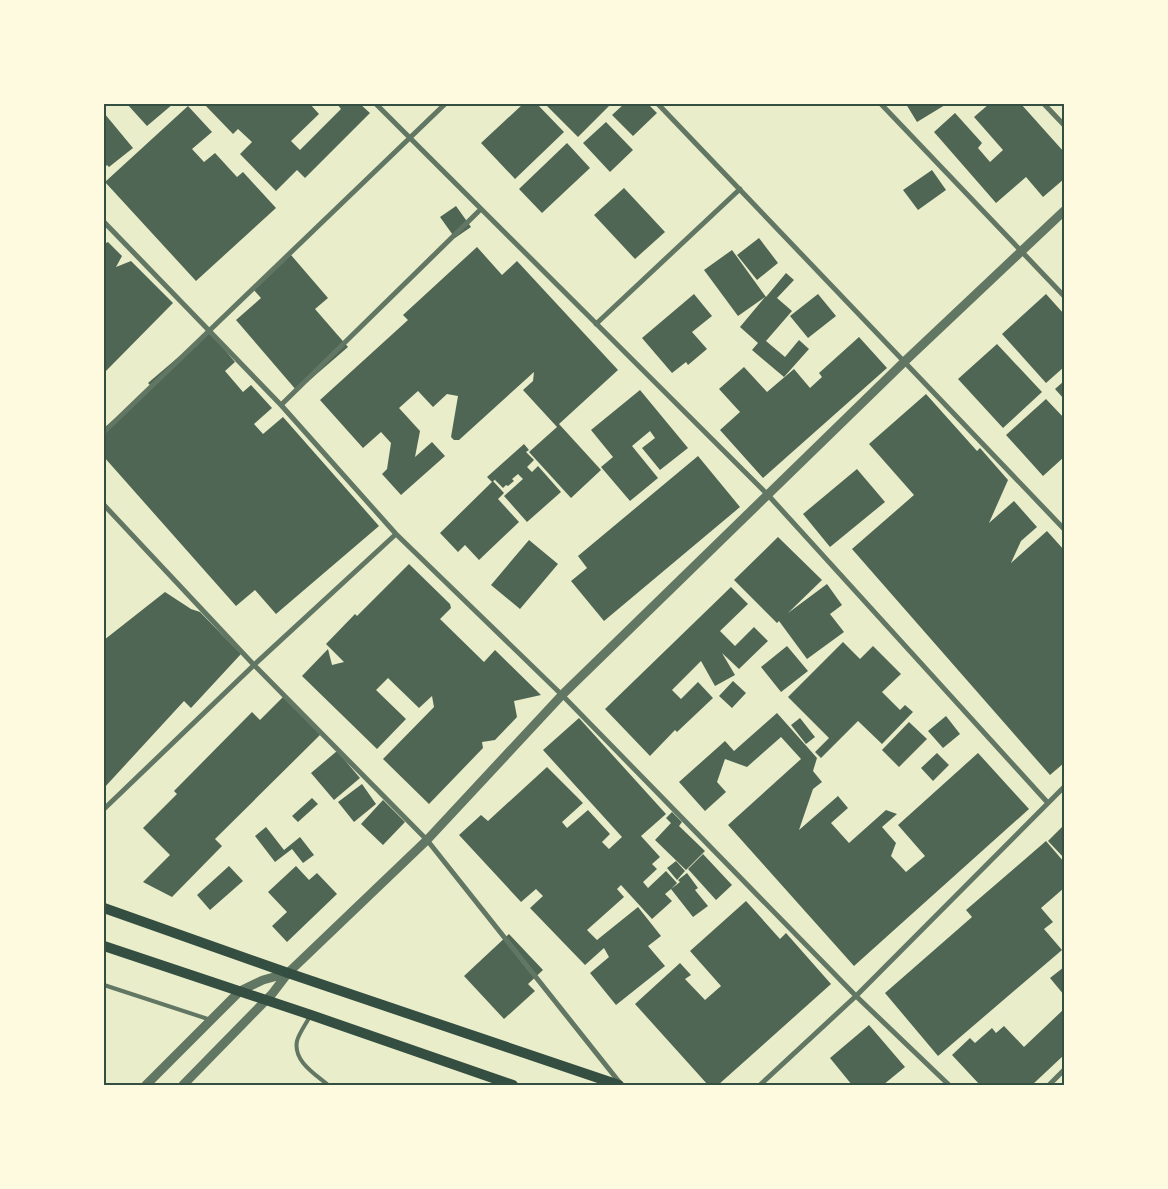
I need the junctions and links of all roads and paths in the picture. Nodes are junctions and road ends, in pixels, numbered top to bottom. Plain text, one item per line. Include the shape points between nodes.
1 (376, 104) edge
2 (445, 104) edge
3 (658, 104) edge
4 (881, 104) edge
5 (1044, 104) edge
6 (1064, 125) edge
7 (409, 138) junction
8 (740, 189) junction
9 (481, 209) junction
10 (1064, 211) edge
11 (104, 222) edge
12 (1021, 252) junction
13 (1064, 296) edge
14 (596, 324) junction
15 (209, 331) junction
16 (904, 362) junction
17 (281, 405) junction
18 (104, 432) edge
19 (768, 495) junction
20 (104, 505) edge
21 (1064, 529) edge
22 (396, 534) junction
23 (254, 665) junction
24 (562, 695) junction
25 (1064, 787) edge
26 (1048, 803) junction
27 (104, 809) edge
28 (426, 840) junction
29 (104, 908) edge
30 (104, 946) edge
31 (288, 973) junction
32 (104, 985) edge
33 (240, 991) junction
34 (856, 996) junction
35 (266, 1000) junction
36 (311, 1015) junction
37 (211, 1020) junction
38 (1064, 1070) edge
39 (146, 1085) edge
40 (183, 1085) edge
41 (328, 1085) edge
42 (513, 1085) edge
43 (620, 1085) edge
44 (760, 1085) edge
45 (949, 1085) edge
46 (1049, 1085) edge

1 - 7 street
2 - 7 street
3 - 8 street
4 - 12 street
5 - 6 street
7 - 9 street
7 - 15 street
8 - 14 street
8 - 16 street
9 - 14 street
9 - 17 street
10 - 12 street
11 - 15 street
12 - 13 street
12 - 16 street
14 - 19 street
15 - 17 street
15 - 18 street
16 - 19 street
16 - 21 street
17 - 22 street
19 - 24 street
19 - 26 street
20 - 23 street
22 - 23 street
22 - 24 street
23 - 27 street
23 - 28 street
24 - 28 street
24 - 34 street
25 - 26 street
26 - 34 street
28 - 31 street
28 - 43 street
29 - 31 main road
30 - 33 main road
31 - 33 street
31 - 35 street
31 - 43 main road
32 - 37 lane
33 - 35 main road
33 - 37 street
34 - 44 street
34 - 45 street
35 - 36 main road
35 - 40 street
36 - 41 lane via 297,1042 297,1051 306,1067
36 - 42 main road
37 - 39 street
38 - 46 street

